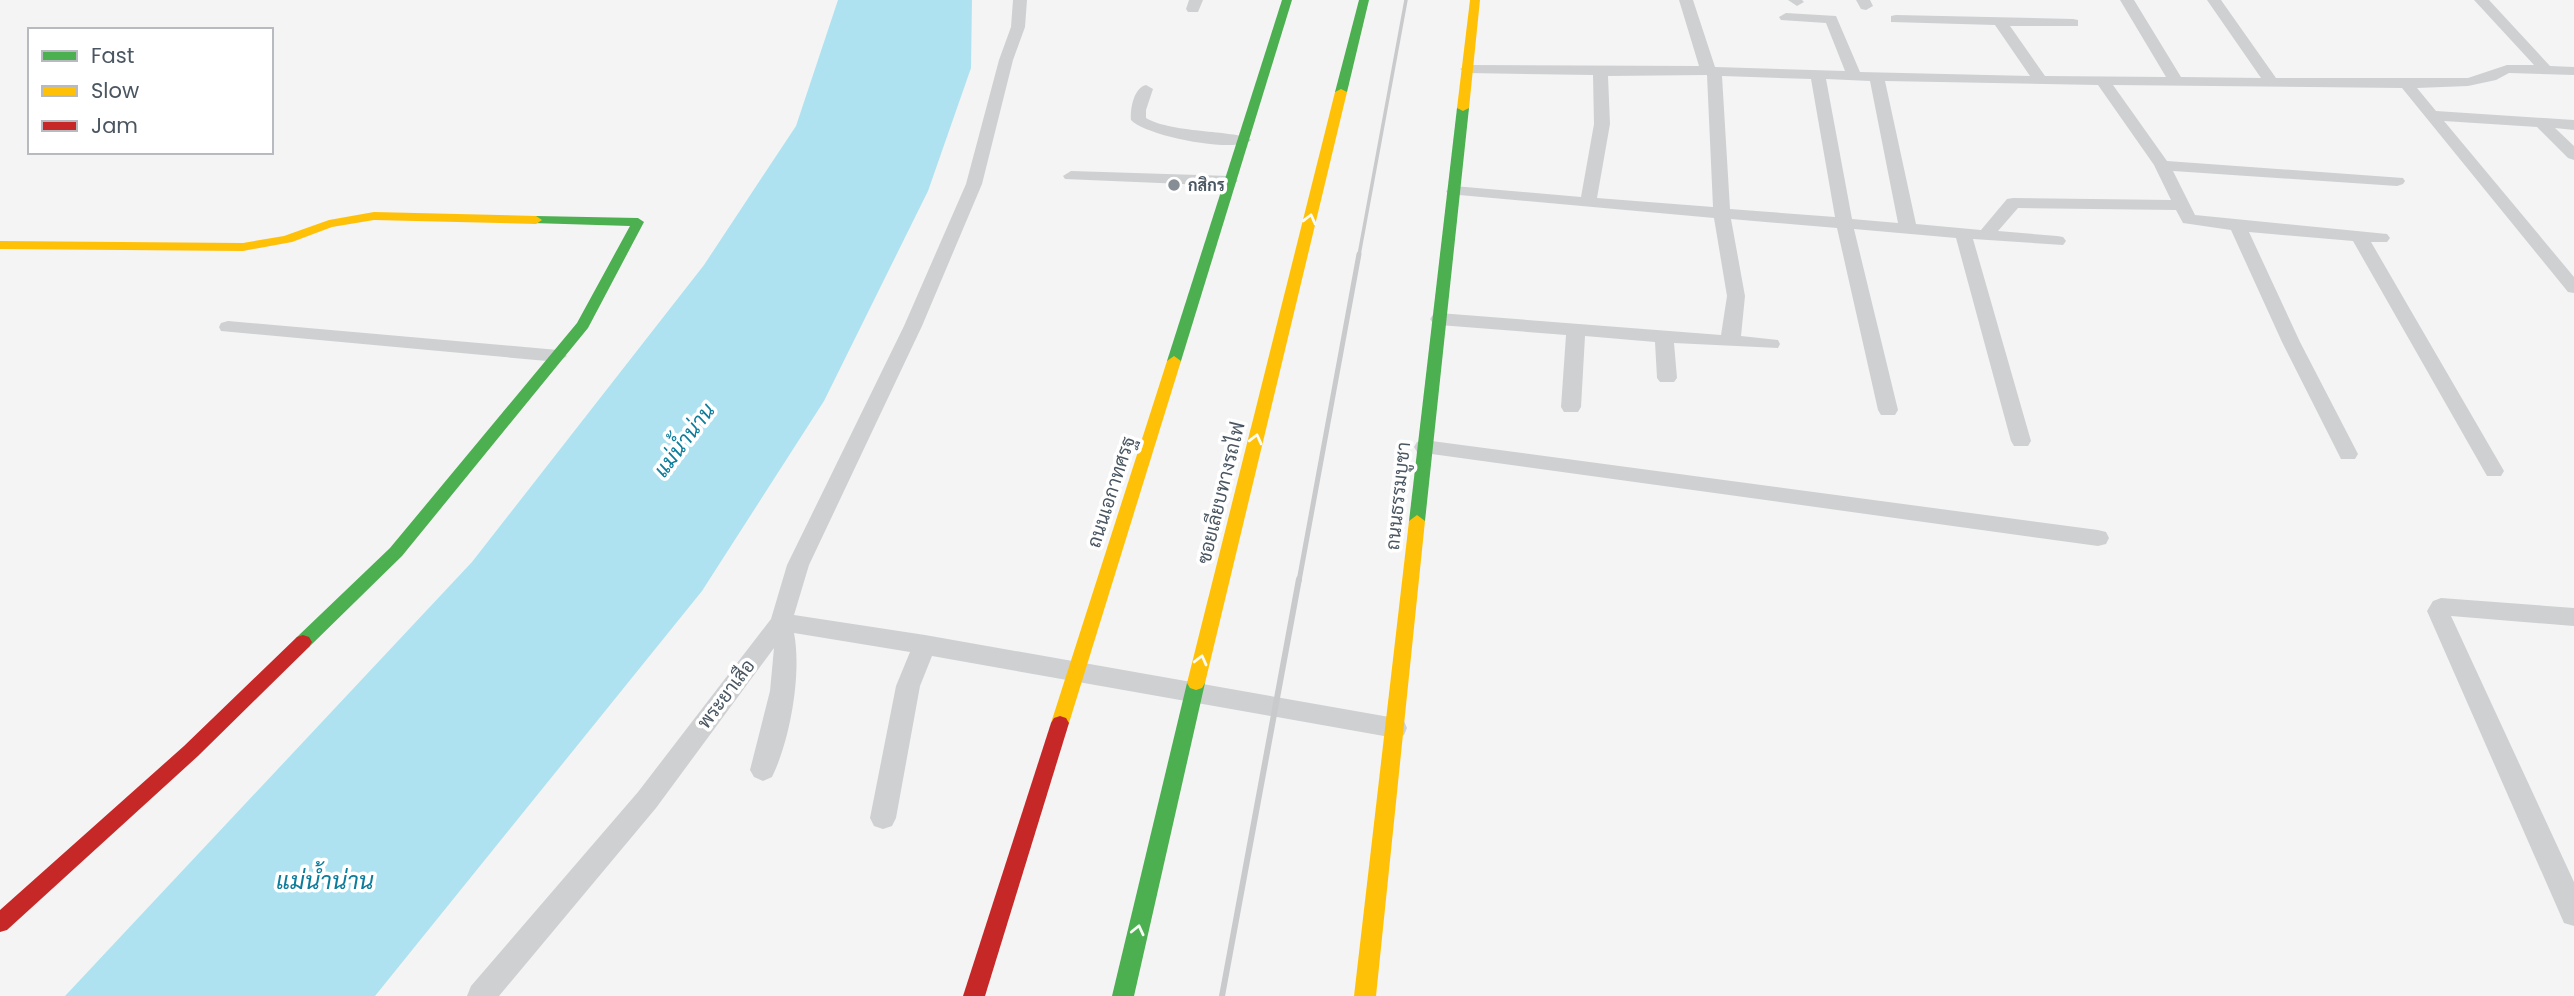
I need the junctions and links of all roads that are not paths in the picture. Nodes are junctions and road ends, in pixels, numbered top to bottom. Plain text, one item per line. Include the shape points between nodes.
1 (1020, 0) edge
2 (1287, 0) edge
3 (1364, 0) edge
4 (1475, 0) edge
5 (1686, 0) edge
6 (2127, 0) edge
7 (2214, 0) edge
8 (2481, 0) edge
9 (1786, 18) dead end
10 (1896, 19) dead end
11 (2000, 22) junction
12 (2073, 23) dead end
13 (1467, 69) junction
14 (2545, 69) junction
15 (1600, 71) junction
16 (1712, 71) junction
17 (2574, 71) edge
18 (1818, 75) junction
19 (1854, 76) junction
20 (1876, 76) junction
21 (2041, 80) junction
22 (2102, 80) junction
23 (2175, 80) junction
24 (2271, 82) junction
25 (2406, 84) junction
26 (1146, 89) dead end
27 (2431, 116) junction
28 (2543, 125) junction
29 (2574, 125) edge
30 (2566, 139) edge
31 (1243, 140) junction
32 (2574, 155) edge
33 (2162, 165) junction
34 (1071, 176) dead end
35 (1230, 181) junction
36 (2397, 181) dead end
37 (1454, 191) junction
38 (1588, 202) junction
39 (2183, 205) junction
40 (1722, 213) junction
41 (1844, 223) junction
42 (2238, 226) junction
43 (1908, 228) junction
44 (1963, 233) junction
45 (1985, 235) junction
46 (2359, 237) junction
47 (2381, 239) dead end
48 (2057, 241) dead end
49 (0, 244) edge
50 (2574, 288) edge
51 (1439, 319) junction
52 (228, 327) dead end
53 (1576, 330) junction
54 (1664, 336) junction
55 (1723, 341) junction
56 (1771, 344) dead end
57 (558, 356) junction
58 (1667, 378) dead end
59 (1571, 407) dead end
60 (1888, 410) dead end
61 (2021, 441) dead end
62 (1424, 447) junction
63 (2348, 454) dead end
64 (2494, 471) dead end
65 (2098, 538) dead end
66 (2574, 617) edge
67 (781, 622) junction
68 (925, 644) junction
69 (1076, 671) junction
70 (1193, 695) junction
71 (1395, 728) junction
72 (763, 770) dead end
73 (883, 818) dead end
74 (2574, 914) edge
75 (0, 923) edge
76 (481, 996) edge
77 (974, 996) edge
78 (1123, 996) edge
79 (1364, 996) edge

1 - 67 street via 1018,27 974,184 914,326 798,565
2 - 31 street, ถนนเอกาทศรฐ
70 -> 3 street, ซอยเลียบทางรถไฟ
4 - 13 street, ถนนธรรมบูชา
5 - 16 street
6 - 23 street
7 - 24 street
8 - 14 street
9 - 19 street via 1831,19
10 - 11 street
11 - 12 street
11 - 21 street
13 - 15 street
13 - 37 street, ถนนธรรมบูชา
14 - 17 street
14 - 25 street via 2507,69 2468,82
15 - 16 street
15 - 38 street via 1602,124
16 - 18 street
16 - 40 street
18 - 19 street
18 - 41 street
19 - 20 street
20 - 21 street
20 - 43 street
21 - 22 street
22 - 23 street
22 - 33 street
23 - 24 street
24 - 25 street
25 - 27 street
26 - 31 street via 1138,110 1139,120 1147,126
27 - 28 street
27 - 50 street
28 - 29 street
28 - 30 street
30 - 32 street
31 - 35 street, ถนนเอกาทศรฐ
33 - 36 street
33 - 39 street
34 - 35 street
35 - 69 street, ถนนเอกาทศรฐ
37 - 38 street
37 - 51 street, ถนนธรรมบูชา
38 - 40 street
39 - 42 street via 2189,219
39 - 45 street via 2013,203
40 - 41 street
40 - 55 street via 1736,296 1733,332
41 - 43 street
41 - 60 street
42 - 46 street
42 - 63 street
43 - 44 street
44 - 45 street
44 - 61 street
45 - 48 street
46 - 47 street
46 - 64 street
49 - 57 street via 243,247 286,239 329,223 374,216 638,222 583,325
51 - 53 street
51 - 62 street, ถนนธรรมบูชา
52 - 57 street
53 - 54 street
53 - 59 street
54 - 55 street
54 - 58 street
55 - 56 street
57 - 75 street via 396,552 191,751
62 - 65 street
62 - 71 street, ถนนธรรมบูชา
66 - 74 street via 2448,607 2438,611
67 - 68 street
67 - 72 street via 786,650 782,691
67 - 76 street, พระยาเสือ via 647,800
68 - 69 street
68 - 73 street via 908,686
69 - 70 street
69 - 77 street, ถนนเอกาทศรฐ
70 - 71 street
78 -> 70 street, ซอยเลียบทางรถไฟ
71 - 79 street, ถนนธรรมบูชา

